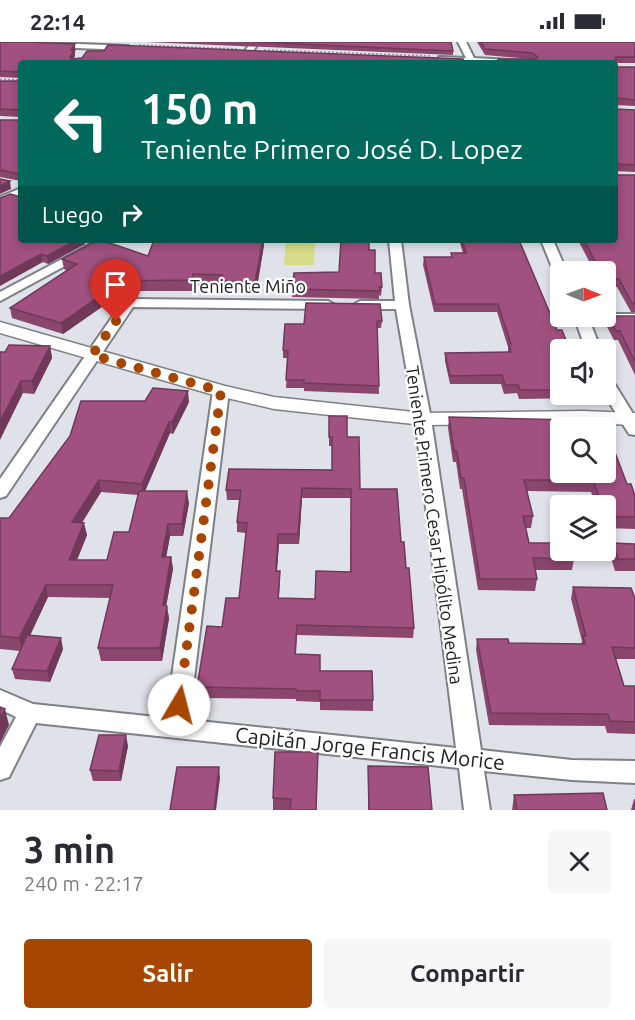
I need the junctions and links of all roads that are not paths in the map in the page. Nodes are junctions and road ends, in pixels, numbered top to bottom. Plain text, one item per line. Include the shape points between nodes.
1 (462, 42) edge
2 (41, 44) edge
3 (89, 44) edge
4 (137, 47) edge
5 (82, 56) edge
6 (428, 59) edge
7 (450, 60) edge
8 (472, 60) edge
9 (18, 192) edge
10 (0, 201) edge
11 (101, 243) edge
12 (395, 243) edge
13 (548, 243) edge
14 (556, 261) edge
15 (0, 297) edge
16 (402, 305) junction
17 (616, 318) edge
18 (635, 318) edge
19 (0, 327) edge
20 (92, 355) junction
21 (221, 391) junction
22 (616, 400) edge
23 (423, 419) junction
24 (632, 423) edge
25 (0, 492) edge
26 (0, 699) edge
27 (30, 712) junction
28 (176, 728) junction
29 (468, 759) junction
30 (0, 770) edge
31 (635, 772) edge
32 (477, 810) edge

1 - 8 street
2 - 3 street
3 - 4 street
3 - 5 street
6 - 7 street
9 - 10 street
11 - 15 street
12 - 16 street, Teniente Primero Cesar Hipólito Medina
13 - 14 street
16 - 20 street, Teniente Miño via 129,303
16 - 23 street, Teniente Primero Cesar Hipólito Medina
17 - 18 street
19 - 20 street
20 - 21 street
20 - 25 street
21 - 23 street via 274,403
21 - 28 street
22 - 24 street
23 - 24 street via 583,417
23 - 29 street, Teniente Primero Cesar Hipólito Medina
26 - 27 street, Capitán Jorge Francis Morice
27 - 28 street, Capitán Jorge Francis Morice
27 - 30 street
28 - 29 street, Capitán Jorge Francis Morice
29 - 31 street, Capitán Jorge Francis Morice
29 - 32 street, Teniente Primero Cesar Hipólito Medina

